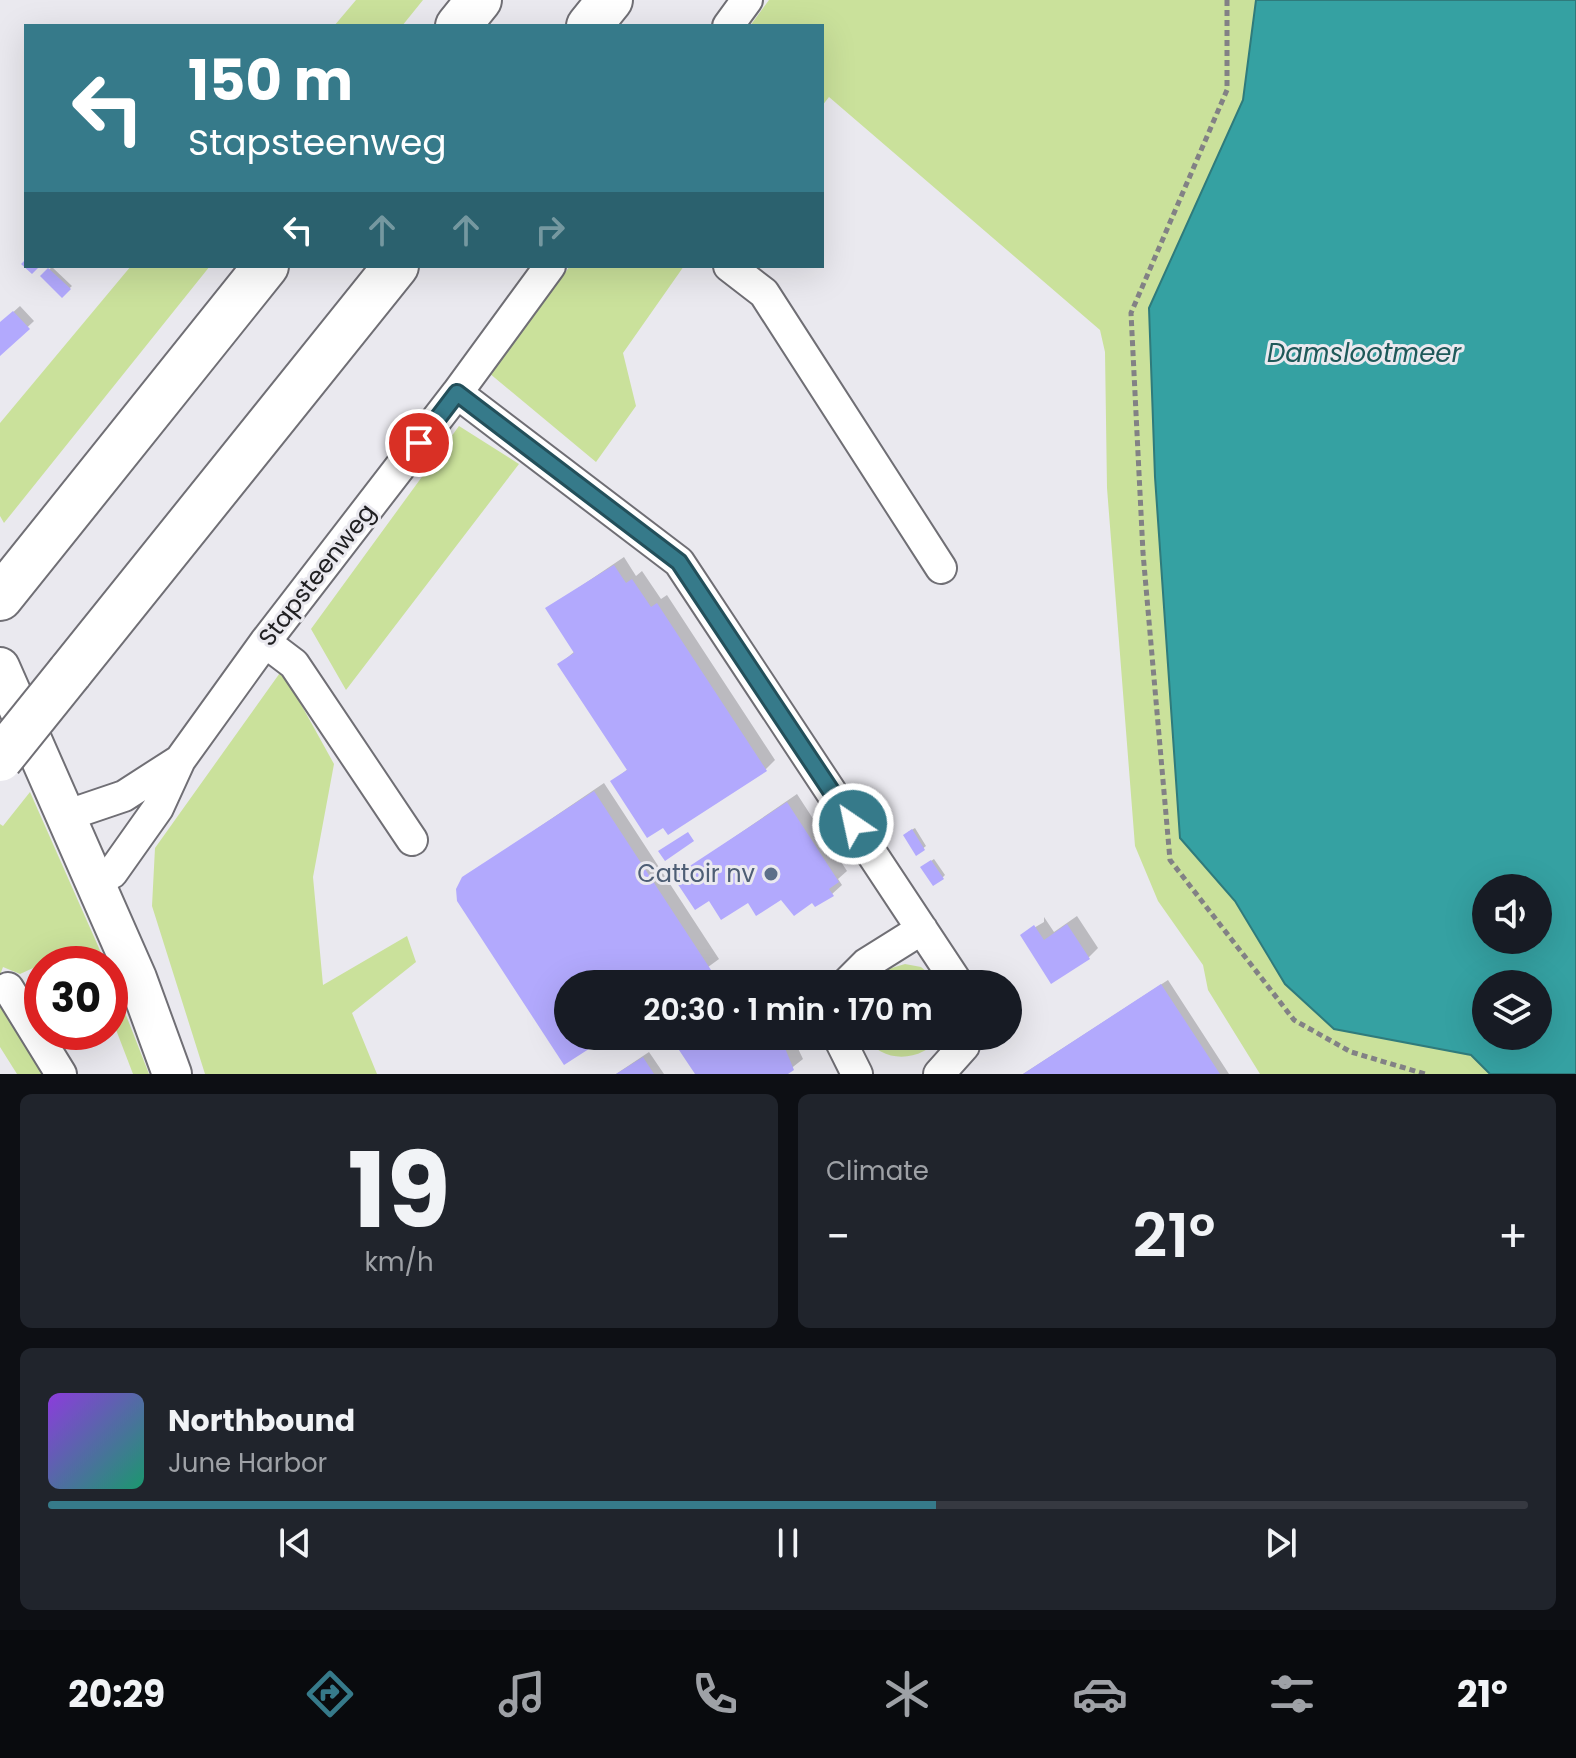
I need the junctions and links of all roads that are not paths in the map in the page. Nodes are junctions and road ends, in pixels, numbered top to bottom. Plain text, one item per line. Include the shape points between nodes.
1 (479, 0) edge
2 (610, 0) edge
3 (747, 0) edge
4 (460, 24) edge
5 (591, 24) edge
6 (729, 24) edge
7 (264, 268) edge
8 (394, 268) edge
9 (549, 268) edge
10 (732, 268) edge
11 (457, 393) junction
12 (941, 568) dead end
13 (12, 583) edge
14 (265, 642) junction
15 (0, 667) edge
16 (0, 759) edge
17 (180, 760) junction
18 (65, 816) junction
19 (412, 840) dead end
20 (88, 867) junction
21 (922, 929) junction
22 (860, 970) edge
23 (949, 970) edge
24 (8, 988) dead end
25 (845, 1050) edge
26 (960, 1050) edge
27 (61, 1074) edge
28 (172, 1074) edge
29 (857, 1074) edge
30 (939, 1074) edge

1 - 4 highway
2 - 5 highway
3 - 6 street
7 - 13 highway
8 - 16 highway, bridge
9 - 11 street, Stapsteenweg
10 - 12 street via 764,293
11 - 14 street, Stapsteenweg
11 - 21 street via 679,562
14 - 17 street, Stapsteenweg
14 - 19 street via 294,664
15 - 18 main road
17 - 18 street, Stapsteenweg via 124,796
17 - 20 street, Stapsteenweg via 158,808 112,873
18 - 20 main road
20 - 28 main road
21 - 22 street
21 - 23 street
24 - 27 street
25 - 29 street
26 - 30 street

